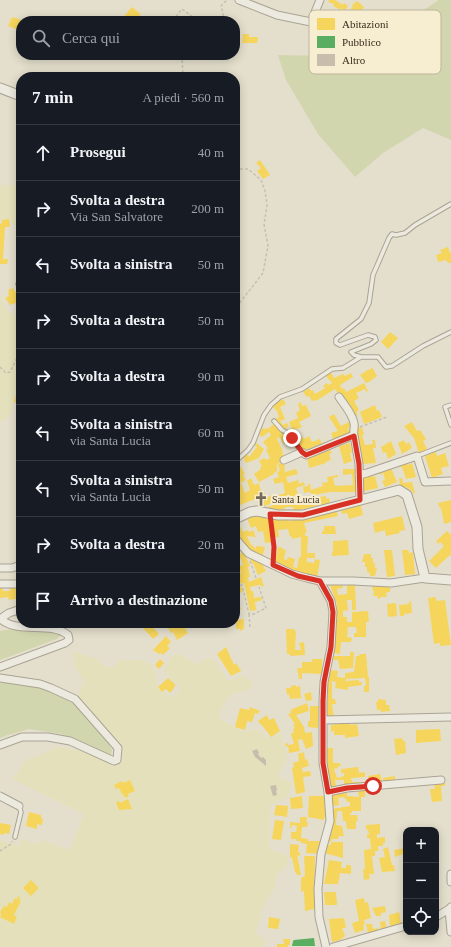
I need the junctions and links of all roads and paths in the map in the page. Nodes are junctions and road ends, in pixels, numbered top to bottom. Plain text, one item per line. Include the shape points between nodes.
1 (227, 0) edge
2 (239, 0) edge
3 (320, 0) edge
4 (316, 10) edge
5 (176, 16) edge
6 (191, 16) edge
7 (224, 16) edge
8 (309, 22) edge
9 (182, 60) edge
10 (182, 72) edge
11 (0, 88) edge
12 (16, 94) edge
13 (240, 170) edge
14 (451, 204) edge
15 (240, 303) edge
16 (451, 332) edge
17 (361, 357) junction
18 (16, 360) edge
19 (0, 367) edge
20 (339, 398) dead end
21 (451, 405) edge
22 (387, 417) dead end
23 (274, 421) dead end
24 (451, 425) edge
25 (354, 428) junction
26 (354, 436) junction
27 (451, 443) edge
28 (302, 452) junction
29 (417, 456) junction
30 (240, 457) edge
31 (284, 460) dead end
32 (359, 475) junction
33 (450, 481) dead end
34 (360, 500) junction
35 (270, 514) junction
36 (240, 517) edge
37 (240, 544) edge
38 (247, 552) junction
39 (273, 565) junction
40 (16, 567) edge
41 (0, 568) edge
42 (256, 578) dead end
43 (425, 578) junction
44 (451, 580) edge
45 (320, 581) junction
46 (0, 584) edge
47 (16, 584) edge
48 (240, 585) edge
49 (259, 586) dead end
50 (16, 611) edge
51 (249, 614) junction
52 (16, 626) edge
53 (36, 628) edge
54 (250, 628) dead end
55 (0, 667) edge
56 (0, 678) edge
57 (451, 717) edge
58 (322, 720) junction
59 (0, 745) edge
60 (441, 780) dead end
61 (328, 792) junction
62 (0, 796) edge
63 (20, 806) joint
64 (14, 837) joint
65 (0, 851) edge
66 (451, 874) edge
67 (451, 882) edge
68 (450, 908) edge
69 (439, 915) edge
70 (403, 927) edge
71 (451, 932) edge
72 (326, 947) edge
73 (333, 947) edge

1 - 7 path via 221,6
2 - 8 street via 277,16
3 - 4 street
5 - 6 path via 182,9
9 - 10 path
11 - 12 street
13 - 15 path via 248,169 262,180 267,205 264,224 268,246 263,273
14 - 17 lane via 405,232 392,234 389,238 373,275 369,303 361,319 336,339 336,343 340,345 368,335 375,337 376,340 371,344 352,352
16 - 17 lane via 392,366 386,367 378,357
17 - 30 lane via 343,368 332,369 302,389 280,397 264,415 253,443
18 - 19 path via 10,372 6,373
20 - 25 street via 352,415
21 - 24 lane via 445,407
22 - 25 path
23 - 28 lane
25 - 26 street
26 - 28 street via 306,455
26 - 32 street
27 - 29 lane
28 - 31 street
29 - 32 street
29 - 33 street via 425,482
32 - 34 street
34 - 35 street via 303,515
34 - 43 street via 399,490 407,495 417,527 418,549
35 - 36 street via 257,511
35 - 39 path via 274,547
37 - 38 street
38 - 39 street
38 - 42 path
39 - 45 street via 298,576
40 - 41 street
43 - 44 street
43 - 45 street via 391,583
45 - 58 street via 331,601 333,612
46 - 47 street
48 - 51 path
49 - 51 path via 266,608
50 - 52 street via 2,620
51 - 54 path
53 - 55 street via 59,630 68,635 69,640
56 - 59 street via 40,684 75,699 118,748 118,754 117,760 114,761 70,741 48,737 22,737
57 - 58 street
58 - 61 street via 323,763
60 - 61 street
61 - 72 street via 330,821 321,854 318,889 319,917
62 - 63 street
63 - 64 lane via 21,812
64 - 65 path via 11,844
66 - 67 street
68 - 69 street
68 - 71 street
70 - 73 street

